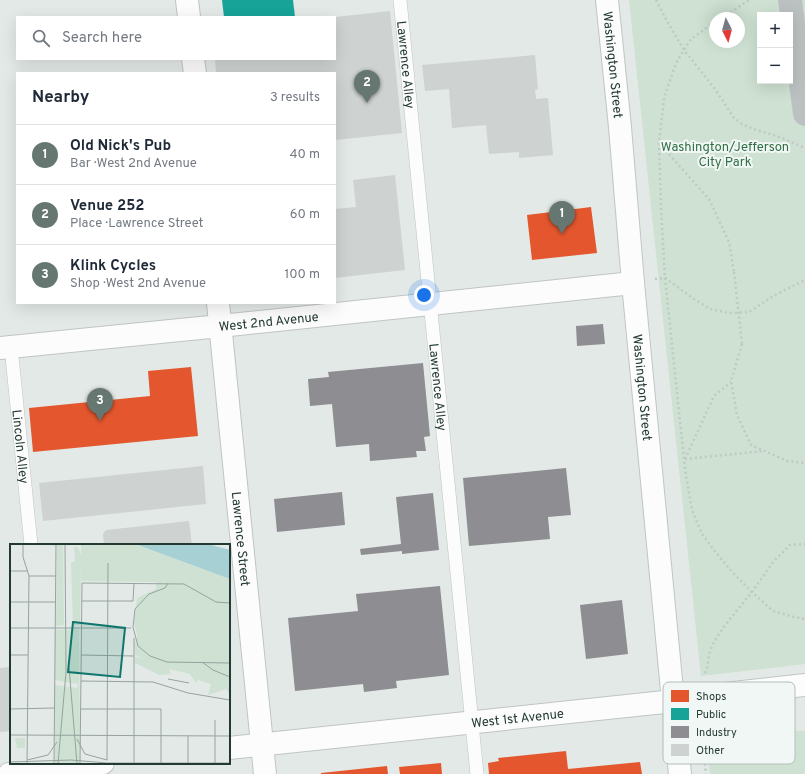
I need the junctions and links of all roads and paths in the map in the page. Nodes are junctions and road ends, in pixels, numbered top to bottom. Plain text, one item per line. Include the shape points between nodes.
1 (187, 0) edge
2 (400, 0) edge
3 (607, 0) edge
4 (656, 0) edge
5 (749, 0) edge
6 (790, 0) edge
7 (731, 12) edge
8 (189, 16) edge
9 (709, 26) edge
10 (684, 50) junction
11 (193, 60) edge
12 (195, 72) edge
13 (805, 114) edge
14 (659, 143) junction
15 (805, 148) edge
16 (665, 278) junction
17 (805, 280) edge
18 (633, 283) junction
19 (218, 304) edge
20 (430, 304) junction
21 (220, 326) junction
22 (5, 348) edge
23 (731, 381) junction
24 (765, 451) junction
25 (684, 459) junction
26 (805, 463) edge
27 (31, 544) edge
28 (805, 544) edge
29 (752, 592) junction
30 (805, 619) edge
31 (672, 682) edge
32 (702, 682) edge
33 (805, 685) edge
34 (795, 686) edge
35 (663, 702) edge
36 (472, 722) junction
37 (262, 744) junction
38 (230, 748) edge
39 (86, 764) edge
40 (679, 764) edge
41 (705, 764) edge
42 (53, 766) edge
43 (9, 774) edge
44 (265, 774) edge
45 (477, 774) edge
46 (680, 774) edge
47 (706, 774) edge

1 - 8 street
2 - 20 lane, Lawrence Alley
3 - 18 street, Washington Street
4 - 10 path
5 - 7 path
6 - 13 highway
9 - 10 path via 691,39
10 - 14 path via 676,63 664,98
10 - 15 path via 734,118 753,129
11 - 12 street
14 - 16 path
14 - 23 path, bridge via 710,199 729,242 742,344
16 - 17 path via 710,309 730,313 749,312
16 - 25 path
18 - 20 street, West 2nd Avenue
18 - 31 street, Washington Street
19 - 21 street, Lawrence Street
20 - 21 street, West 2nd Avenue
20 - 36 lane, Lawrence Alley
21 - 22 street, West 2nd Avenue
21 - 37 street, Lawrence Street
22 - 27 lane, Lincoln Alley
23 - 24 path via 737,415 751,445
23 - 25 path via 714,396
24 - 25 path
24 - 26 path via 787,461
25 - 29 path via 692,510 702,534 732,572
28 - 29 path via 790,545 773,562
29 - 30 path via 773,611
29 - 32 path via 715,640
33 - 34 street, West 1st Avenue
35 - 36 street, West 1st Avenue
36 - 37 street, West 1st Avenue
36 - 45 lane, Lawrence Alley
37 - 38 street, West 1st Avenue
37 - 44 street, Lawrence Street
39 - 42 street
40 - 46 street, Washington Street
41 - 47 path
42 - 43 street

